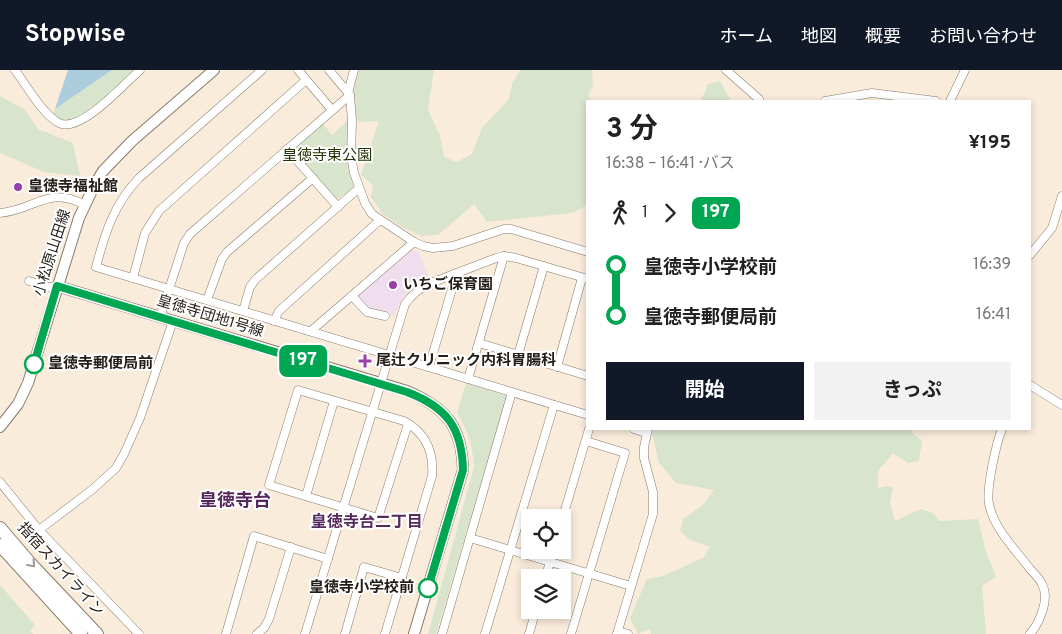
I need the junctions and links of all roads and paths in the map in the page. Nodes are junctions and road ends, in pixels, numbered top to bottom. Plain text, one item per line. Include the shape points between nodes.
1 (15, 70) edge
2 (140, 70) edge
3 (214, 70) edge
4 (262, 70) edge
5 (298, 70) edge
6 (328, 70) edge
7 (354, 70) edge
8 (726, 70) edge
9 (965, 70) edge
10 (306, 80) junction
11 (349, 94) junction
12 (759, 100) edge
13 (831, 100) edge
14 (928, 100) edge
15 (950, 100) edge
16 (332, 110) junction
17 (287, 149) junction
18 (313, 178) junction
19 (359, 188) junction
20 (1062, 196) edge
21 (85, 205) junction
22 (338, 206) junction
23 (0, 213) edge
24 (380, 220) junction
25 (414, 242) junction
26 (586, 251) edge
27 (1031, 254) edge
28 (504, 256) junction
29 (544, 266) junction
30 (454, 274) junction
31 (133, 278) junction
32 (585, 278) edge
33 (29, 281) dead end
34 (57, 286) junction
35 (169, 289) junction
36 (352, 296) junction
37 (207, 300) junction
38 (243, 311) junction
39 (385, 316) dead end
40 (160, 317) junction
41 (274, 320) junction
42 (173, 321) junction
43 (311, 332) junction
44 (478, 343) junction
45 (388, 355) junction
46 (518, 355) junction
47 (429, 367) junction
48 (557, 367) junction
49 (586, 375) edge
50 (468, 379) junction
51 (380, 384) junction
52 (1031, 386) edge
53 (512, 392) junction
54 (334, 401) junction
55 (554, 405) junction
56 (1062, 405) edge
57 (372, 412) junction
58 (586, 414) edge
59 (408, 424) junction
60 (0, 427) edge
61 (590, 430) edge
62 (1002, 430) edge
63 (647, 431) edge
64 (586, 441) junction
65 (0, 482) edge
66 (306, 496) junction
67 (344, 508) junction
68 (565, 509) edge
69 (0, 528) edge
70 (39, 530) junction
71 (470, 538) junction
72 (0, 545) edge
73 (291, 547) junction
74 (510, 550) junction
75 (328, 559) junction
76 (551, 559) edge
77 (550, 562) junction
78 (548, 569) edge
79 (589, 574) junction
80 (402, 578) junction
81 (631, 586) junction
82 (533, 619) edge
83 (618, 632) edge
84 (81, 634) edge
85 (97, 634) edge
86 (139, 634) edge
87 (226, 634) edge
88 (257, 634) edge
89 (305, 634) edge
90 (345, 634) edge
91 (385, 634) edge
92 (414, 634) edge
93 (442, 634) edge
94 (485, 634) edge
95 (529, 634) edge
96 (571, 634) edge
97 (628, 634) edge
98 (1030, 634) edge

1 - 2 street via 47,114 69,126 88,117
3 - 21 street, 小松原山田線 via 112,160
4 - 31 street via 138,178 118,204 96,267
5 - 10 street
6 - 11 street
7 - 11 street
8 - 12 street
9 - 15 street
10 - 16 street
10 - 31 street via 159,211 145,233
11 - 16 street
11 - 19 street via 352,164
13 - 14 street via 872,93
16 - 17 street
17 - 18 street
17 - 35 street via 190,234
18 - 22 street
18 - 37 street via 227,252
19 - 22 street
19 - 24 street via 368,209
20 - 27 street via 1052,228
21 - 23 street via 59,196
21 - 34 street, 小松原山田線
22 - 38 street via 256,279 250,287
24 - 25 street
24 - 41 street via 279,311
25 - 26 street via 423,246 446,247 504,228
25 - 36 street
28 - 29 street
28 - 30 street
28 - 44 street
29 - 32 street
29 - 46 street
30 - 45 street via 421,287 405,304
30 - 47 street
31 - 35 street
32 - 48 street
33 - 34 street via 48,287
34 - 40 street, 皇徳寺団地1号線
34 - 60 street, 小松原山田線 via 28,383 18,404
35 - 37 street
35 - 40 street
36 - 39 street via 367,312
36 - 43 street
37 - 38 street
38 - 41 street
40 - 42 street, 皇徳寺団地1号線
41 - 43 street
42 - 51 street, 皇徳寺団地1号線
42 - 70 street via 140,418 116,468
43 - 45 street
44 - 46 street
44 - 50 street
45 - 47 street
45 - 51 street
46 - 48 street
47 - 50 street
48 - 49 street
50 - 53 street
51 - 57 street
51 - 92 street, 皇徳寺団地1号線 via 426,399 441,410 452,423 462,453 463,470
52 - 56 street
53 - 55 street
53 - 71 street
54 - 57 street
54 - 66 street
54 - 66 street via 298,390 269,485
55 - 58 street
55 - 74 street
57 - 59 street
57 - 67 street
59 - 67 street via 378,518
59 - 80 street via 428,444 433,468
61 - 64 street
62 - 98 street via 989,488 989,503 996,524 1043,585 1040,618
63 - 81 street via 644,458 653,492 653,509
64 - 68 street
64 - 79 street via 625,453
65 - 70 street
66 - 67 street
67 - 75 street
69 -> 85 main road, 指宿スカイライン
70 - 86 street
71 - 74 street
71 - 93 street
72 - 84 main road, 指宿スカイライン
73 - 75 street
73 - 87 street via 254,536
73 - 88 street via 270,619
74 - 77 street
74 - 94 street
75 - 89 street
76 - 77 street
77 - 78 street
77 - 79 street
79 - 81 street
79 - 96 street
80 - 90 street via 364,567
80 - 91 street
81 - 83 street
82 - 95 street
83 - 97 street

